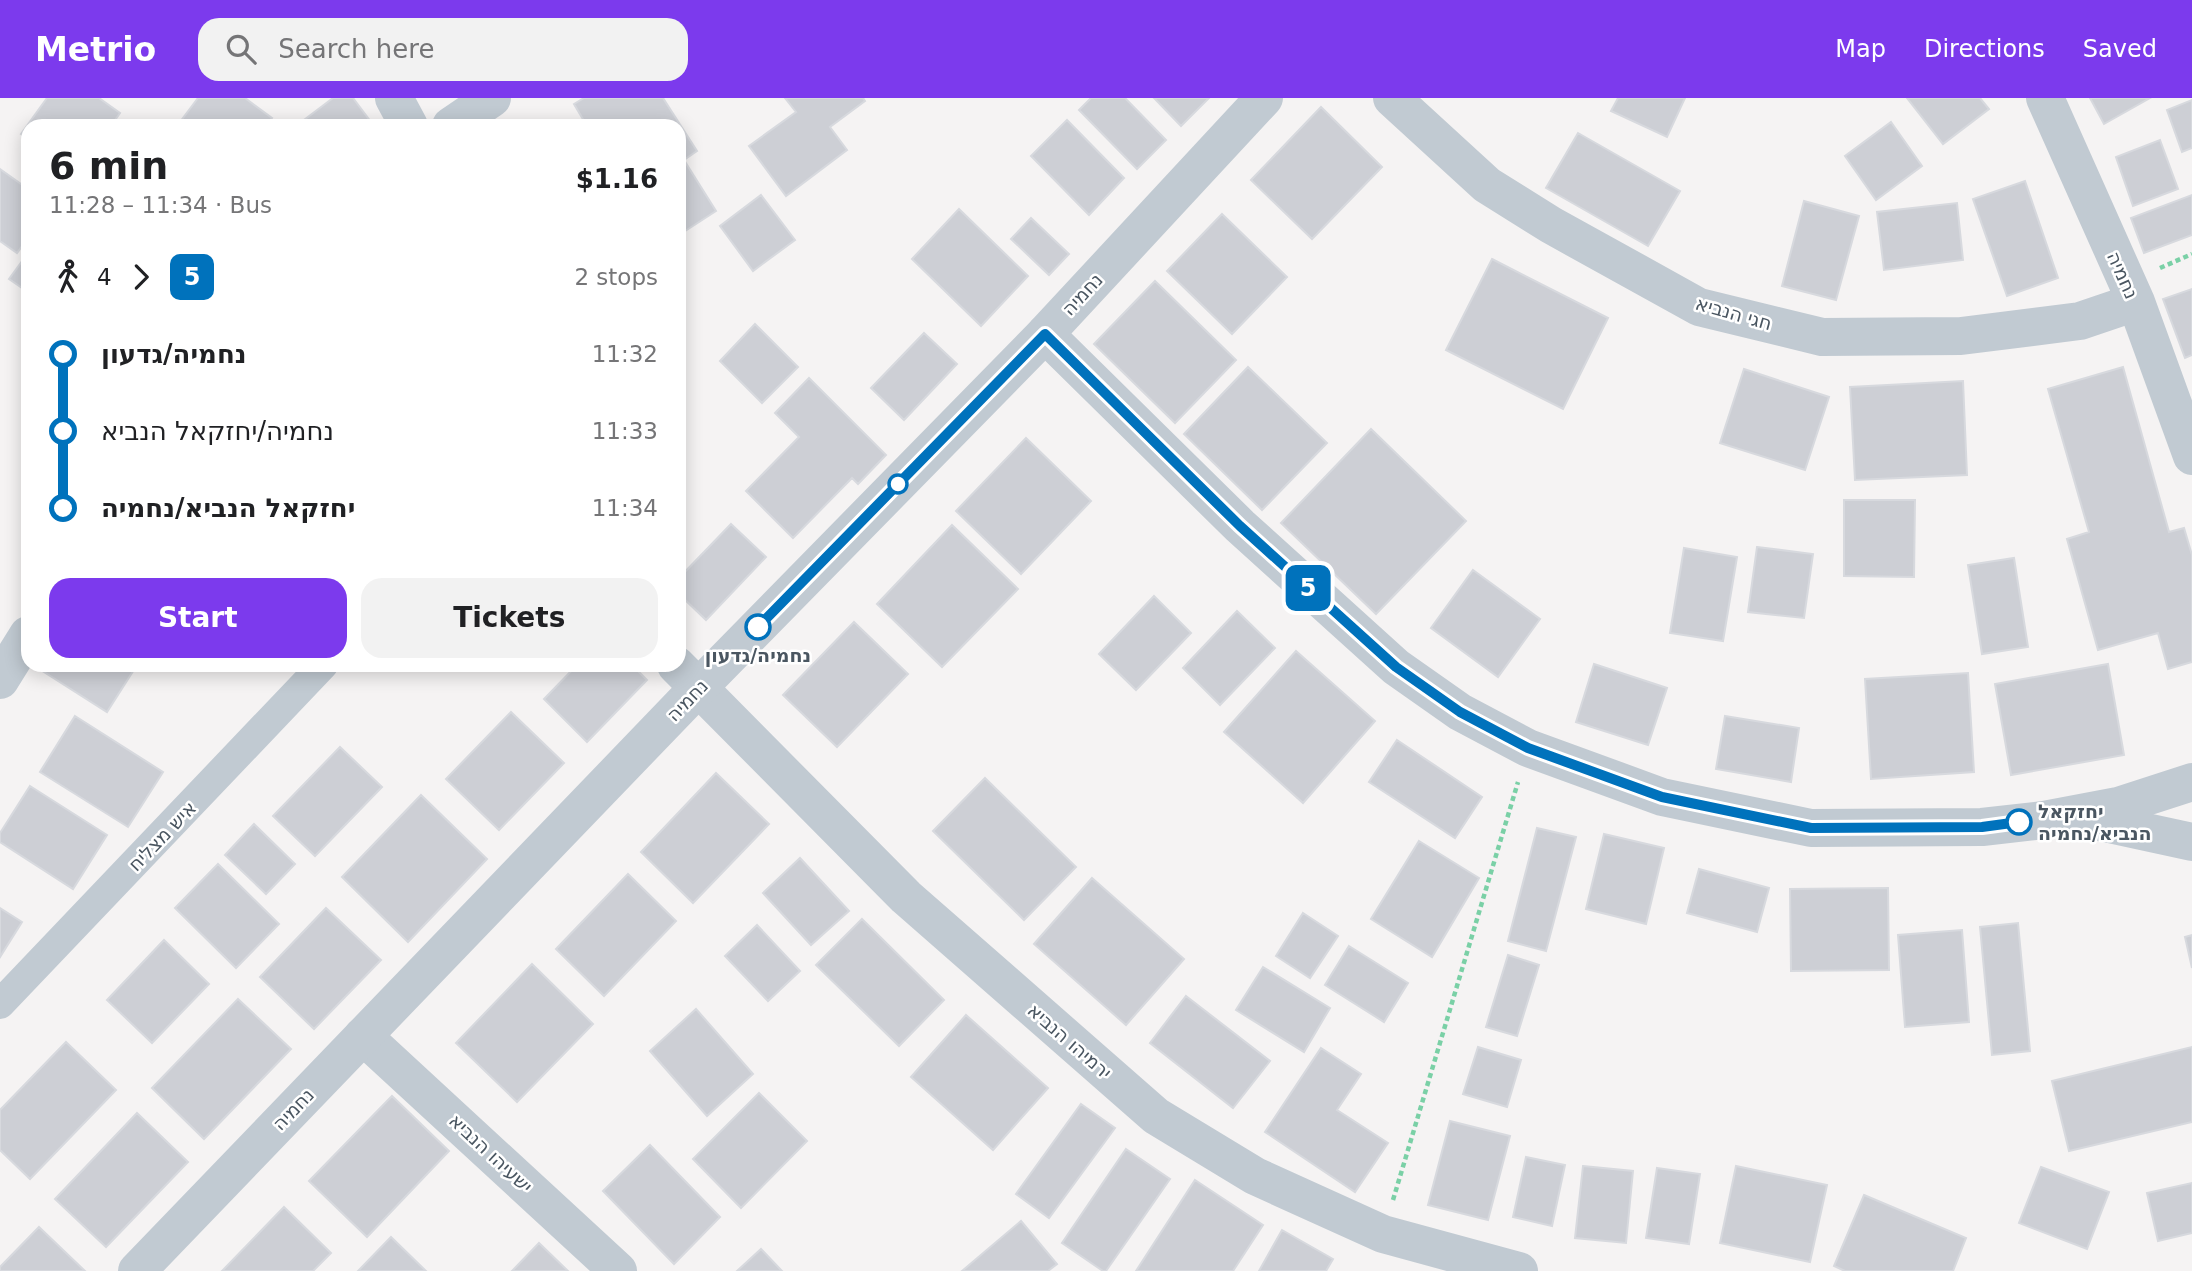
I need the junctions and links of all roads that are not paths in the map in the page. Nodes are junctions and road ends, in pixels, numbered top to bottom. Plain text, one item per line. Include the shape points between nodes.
1 (394, 98) edge
2 (492, 98) edge
3 (1264, 98) edge
4 (1392, 98) edge
5 (2045, 98) edge
6 (405, 119) edge
7 (462, 119) edge
8 (2136, 302) junction
9 (1045, 334) junction
10 (2192, 456) edge
11 (21, 646) edge
12 (316, 672) edge
13 (687, 677) edge
14 (0, 680) edge
15 (2192, 782) edge
16 (2067, 815) junction
17 (2192, 842) edge
18 (0, 1004) edge
19 (363, 1036) junction
20 (137, 1271) edge
21 (618, 1271) edge
22 (1519, 1271) edge

1 - 6 street
2 - 7 street
3 - 9 street, נחמיה
4 - 8 street, חגי הנביא via 1487,185 1699,307 1822,337 1961,336 2080,321
5 - 8 street, נחמיה
8 - 10 street, נחמיה
9 - 13 street, נחמיה
9 - 16 street via 1240,526 1396,667 1460,712 1528,748 1662,797 1811,828 1982,827
11 - 14 street
12 - 18 street, איש מצליח
13 - 19 street, נחמיה
13 - 22 street, ירמיהו הנביא via 906,897 1156,1116 1255,1176 1383,1234
15 - 16 street via 2119,806
16 - 17 street
19 - 20 street, נחמיה
19 - 21 street, ישעיהו הנביא

